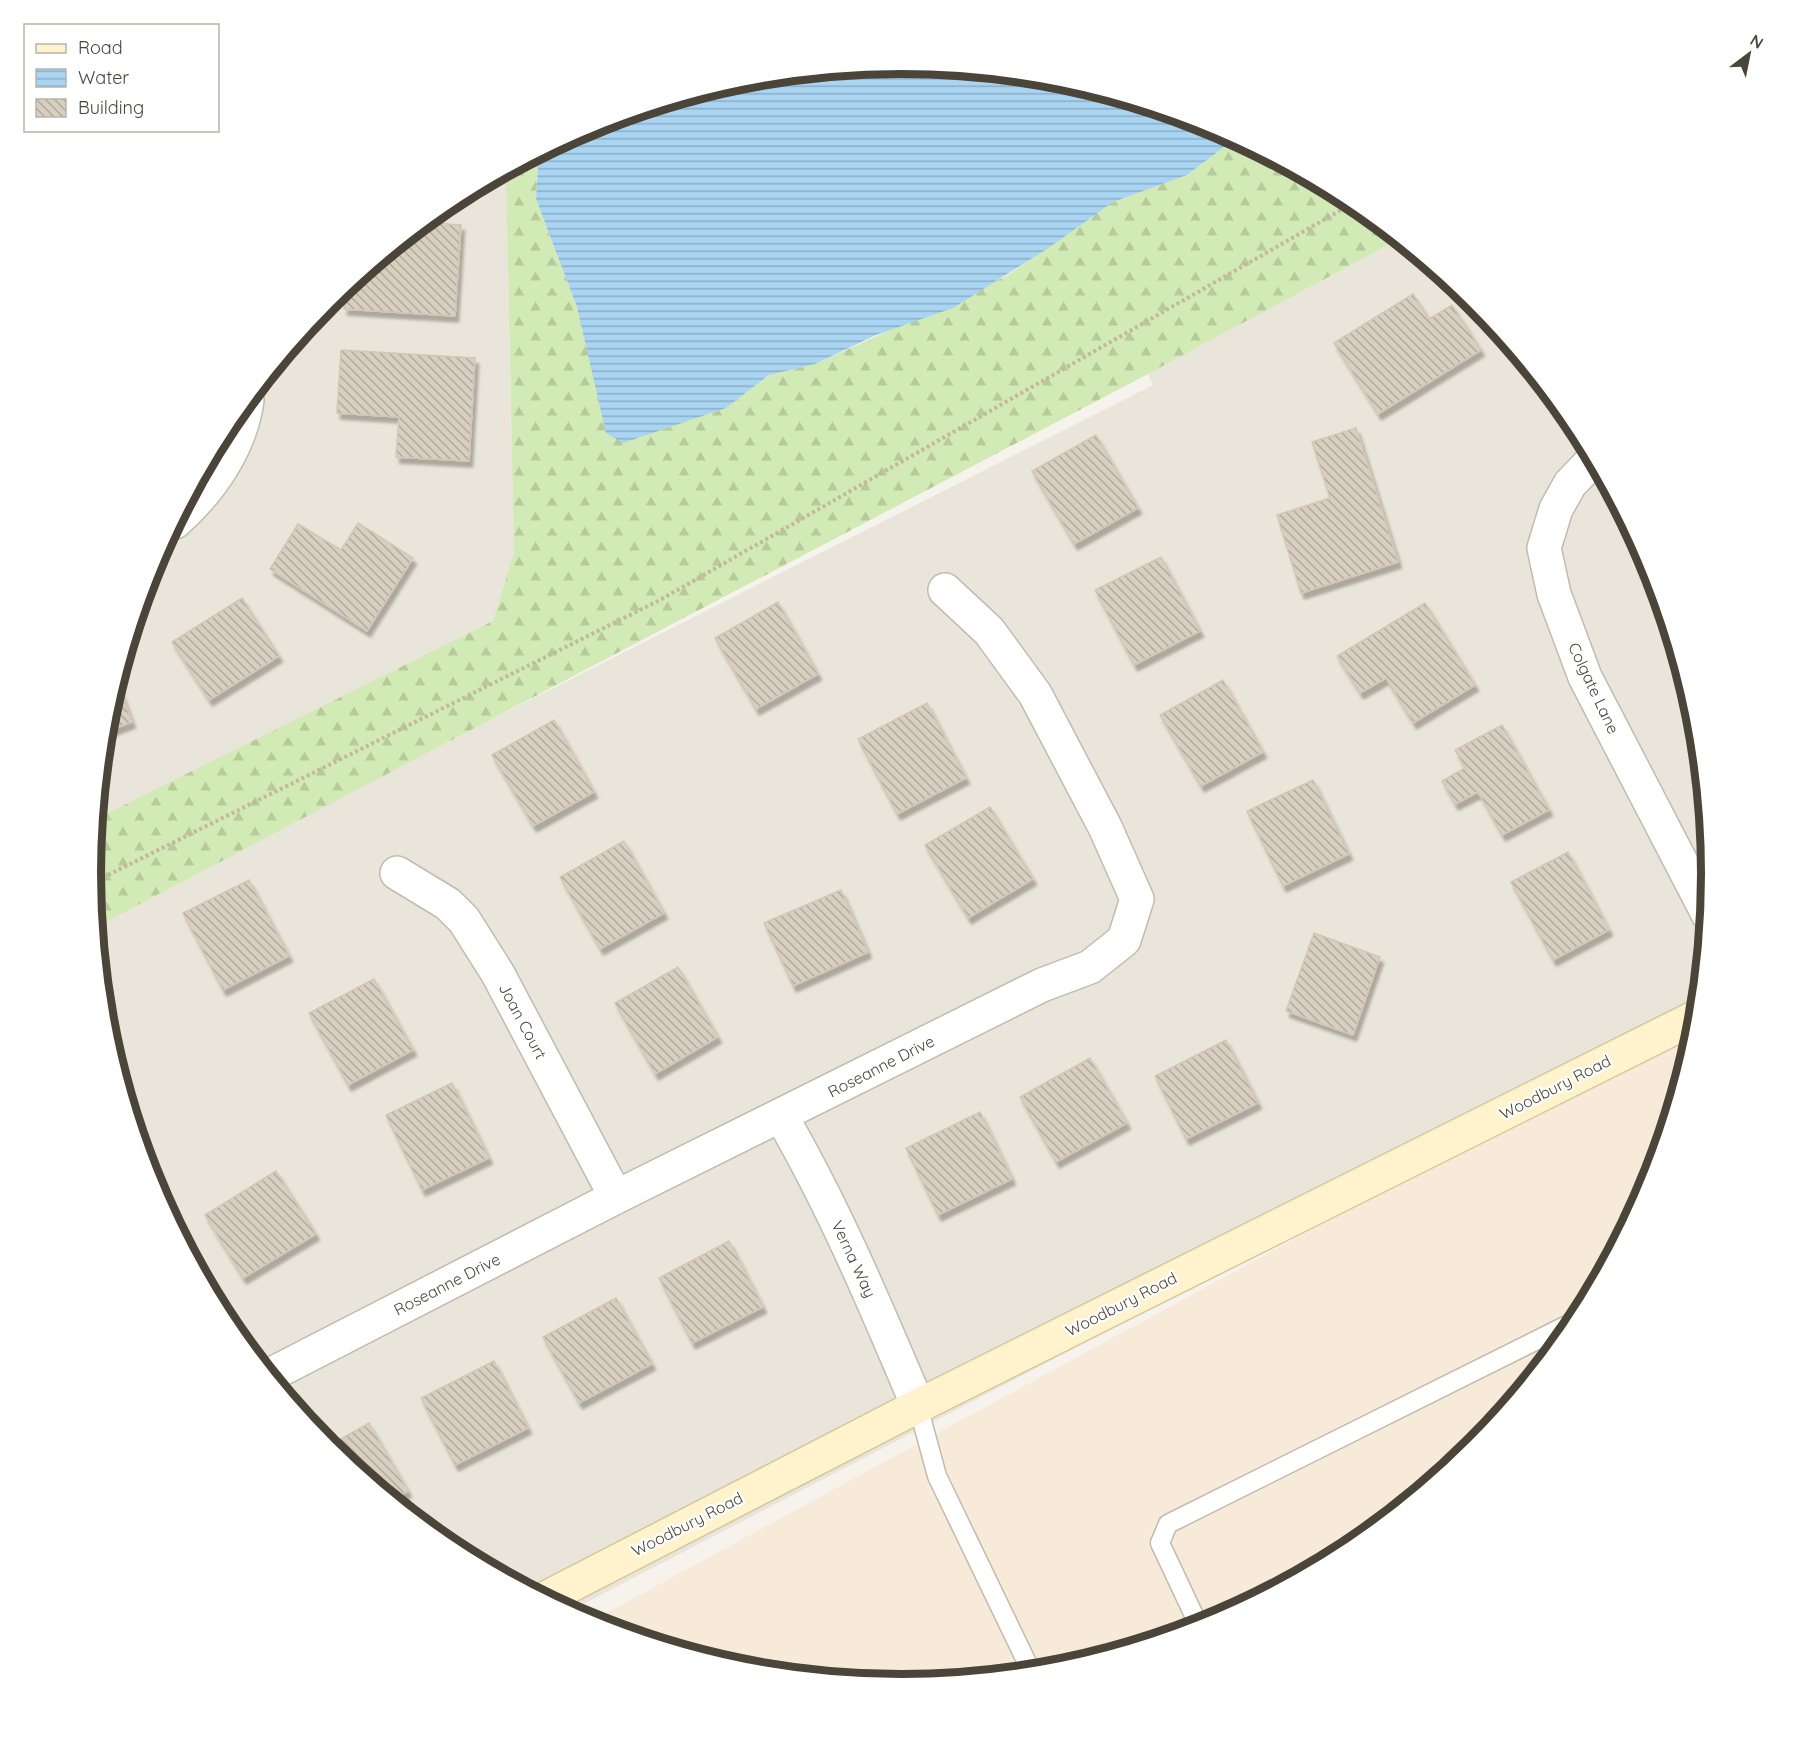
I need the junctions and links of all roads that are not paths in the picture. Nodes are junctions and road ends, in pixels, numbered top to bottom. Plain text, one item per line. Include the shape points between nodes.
1 (241, 422) edge
2 (1588, 465) edge
3 (190, 508) edge
4 (945, 590) dead end
5 (397, 873) dead end
6 (1701, 900) edge
7 (1688, 1021) edge
8 (781, 1116) junction
9 (616, 1197) junction
10 (1559, 1329) edge
11 (276, 1372) edge
12 (918, 1406) junction
13 (554, 1594) edge
14 (1194, 1618) edge
15 (1027, 1663) edge

1 - 3 street via 236,442
2 - 6 street, Colgate Lane via 1570,484 1556,509 1544,548 1554,594 1585,677
4 - 8 street, Roseanne Drive via 989,631 1035,694 1105,827 1137,899 1124,940 1090,967 1042,985
5 - 9 street, Joan Court via 447,904 464,920 498,974
7 - 12 main road, Woodbury Road
8 - 9 street, Roseanne Drive
8 - 12 street, Verna Way via 862,1274
9 - 11 street, Roseanne Drive
10 - 14 lane via 1168,1524 1160,1543
12 - 13 main road, Woodbury Road
12 - 15 lane via 937,1476

